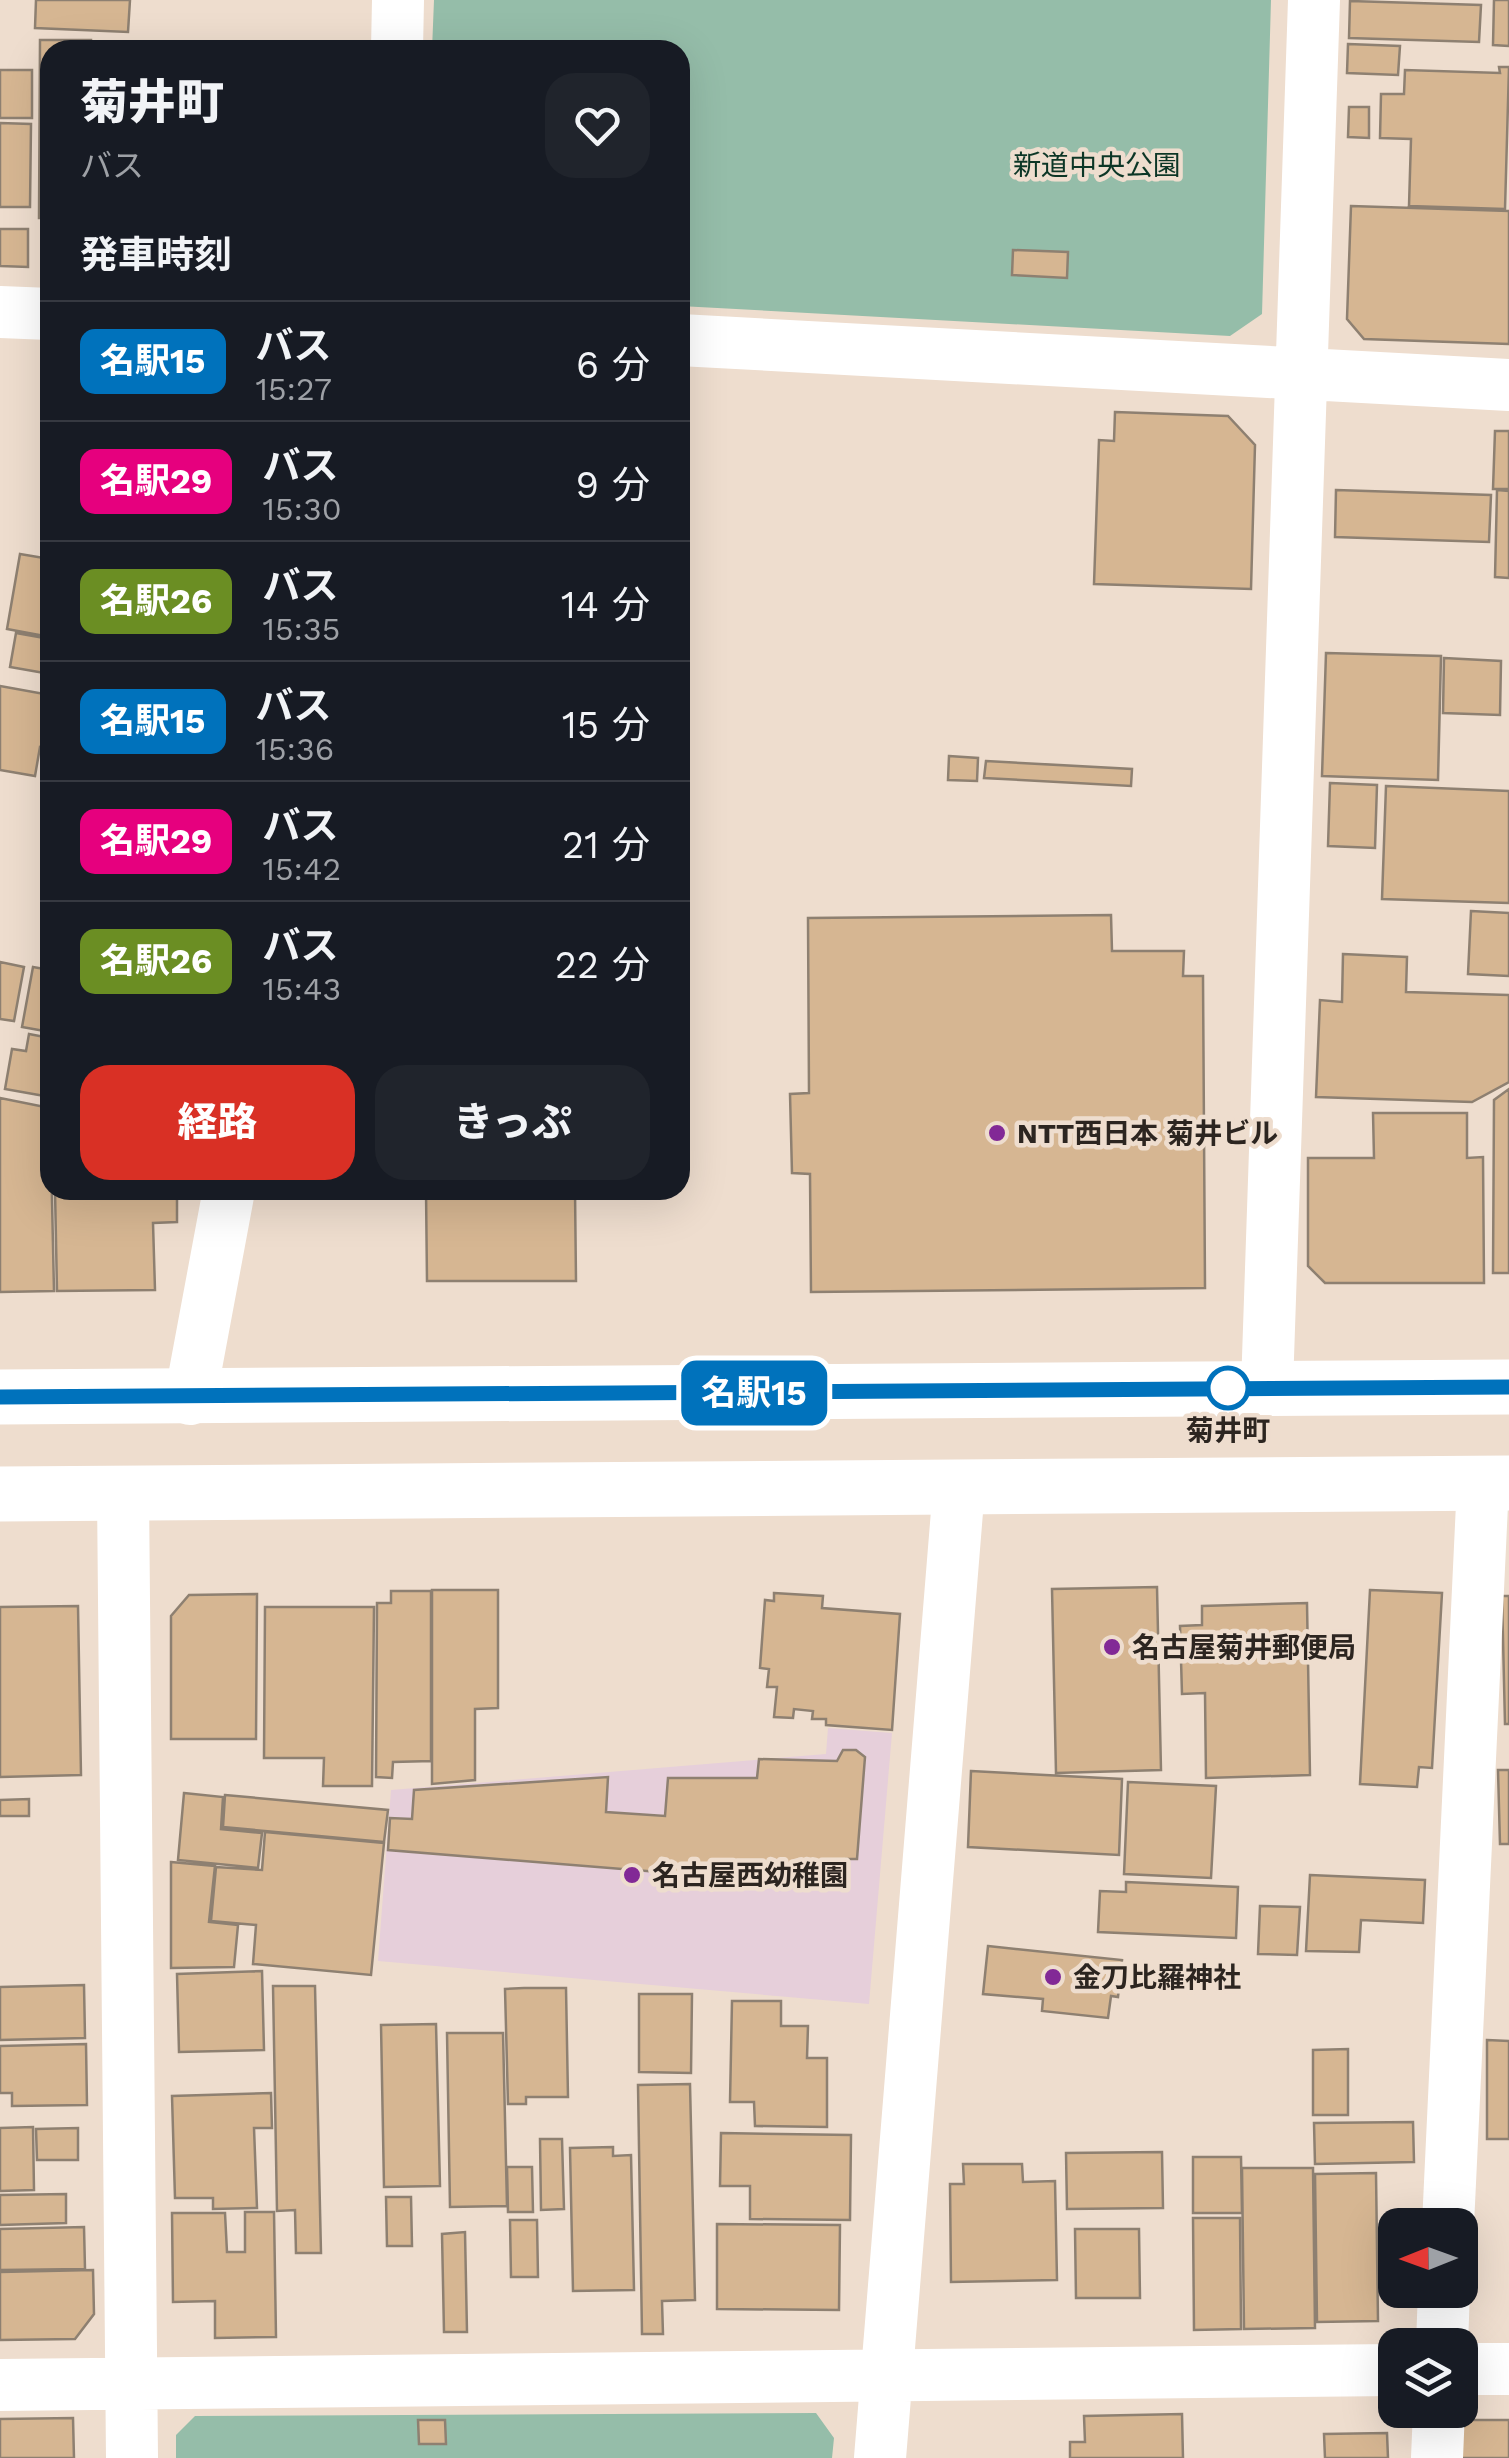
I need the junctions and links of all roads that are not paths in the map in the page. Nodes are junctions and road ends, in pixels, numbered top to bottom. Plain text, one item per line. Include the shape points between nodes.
1 (398, 0) edge
2 (1314, 0) edge
3 (397, 40) edge
4 (0, 312) edge
5 (40, 314) edge
6 (690, 341) edge
7 (1301, 374) junction
8 (1509, 385) edge
9 (227, 1200) edge
10 (1267, 1387) junction
11 (1509, 1387) edge
12 (0, 1397) edge
13 (190, 1399) junction
14 (1496, 1483) edge
15 (959, 1486) junction
16 (123, 1493) junction
17 (0, 1494) edge
18 (1449, 2208) edge
19 (1509, 2368) edge
20 (1478, 2369) edge
21 (1378, 2370) edge
22 (886, 2375) junction
23 (131, 2383) junction
24 (0, 2384) edge
25 (1438, 2428) edge
26 (132, 2458) edge
27 (880, 2458) edge
28 (1437, 2458) edge

1 - 3 street
2 - 7 street
4 - 5 street
6 - 7 street
7 - 8 street
7 - 10 street
9 - 13 street
10 - 11 street
10 - 13 street
12 - 13 street
14 - 15 street
14 - 18 street
15 - 16 street
15 - 22 street
16 - 17 street
16 - 23 street
19 - 20 street
21 - 22 street
22 - 23 street
22 - 27 street
23 - 24 street
23 - 26 street
25 - 28 street

